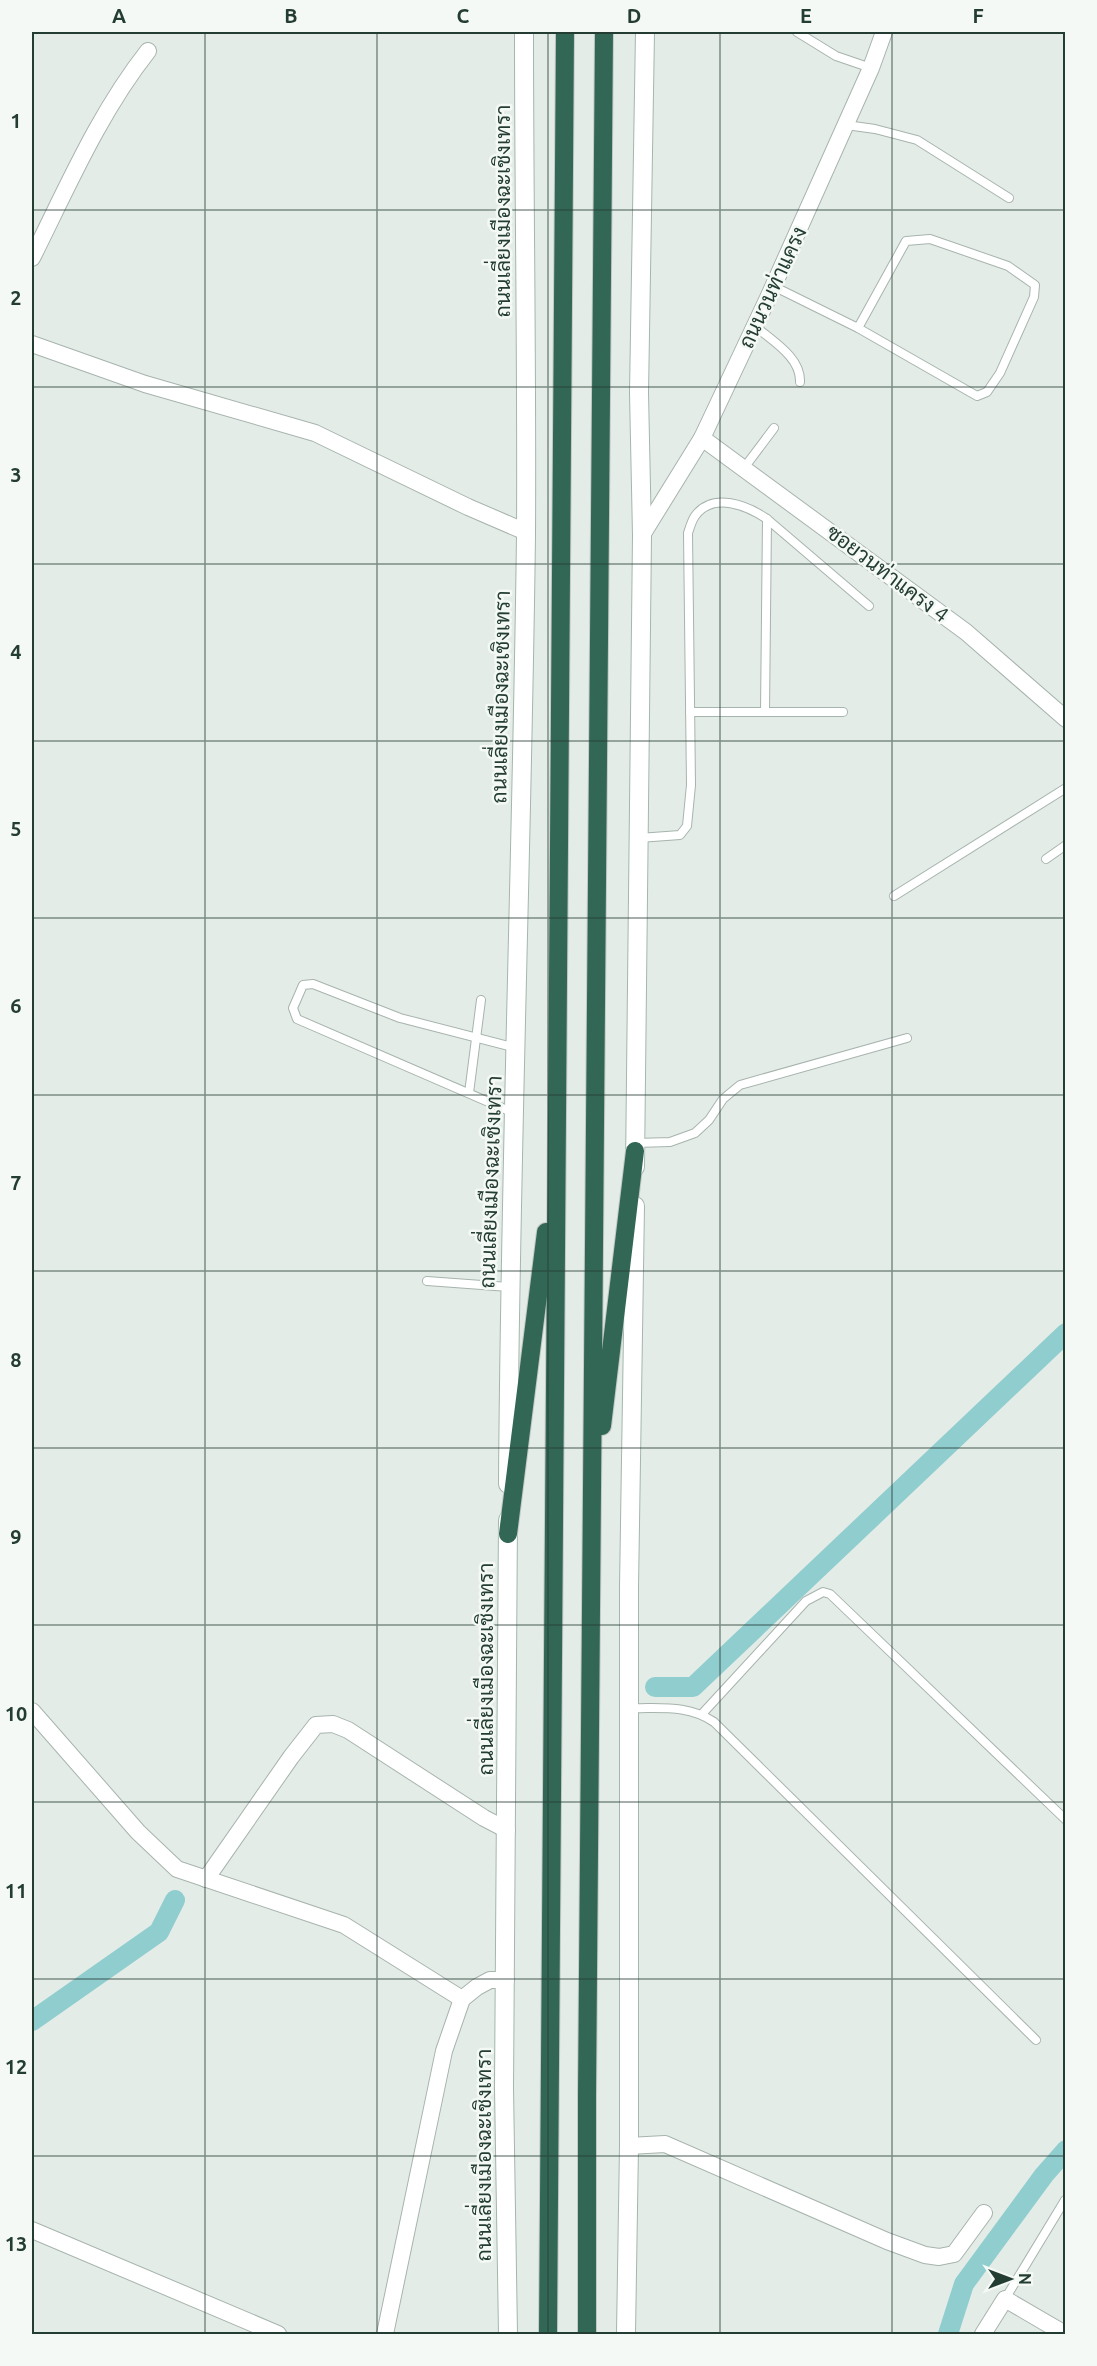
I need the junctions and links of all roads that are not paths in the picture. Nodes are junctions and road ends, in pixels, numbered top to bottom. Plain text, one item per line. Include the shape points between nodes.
1 (524, 32) edge
2 (565, 32) edge
3 (604, 32) edge
4 (645, 32) edge
5 (797, 32) edge
6 (884, 32) edge
7 (148, 51) dead end
8 (871, 68) junction
9 (846, 125) junction
10 (1009, 198) dead end
11 (32, 258) edge
12 (773, 286) junction
13 (754, 326) junction
14 (858, 328) junction
15 (32, 344) edge
16 (800, 382) dead end
17 (774, 428) dead end
18 (702, 438) junction
19 (744, 468) junction
20 (767, 519) junction
21 (526, 532) junction
22 (642, 535) junction
23 (869, 606) dead end
24 (690, 712) junction
25 (765, 712) junction
26 (843, 712) dead end
27 (1065, 719) edge
28 (1065, 788) edge
29 (639, 838) junction
30 (1065, 845) edge
31 (1046, 859) dead end
32 (894, 896) dead end
33 (481, 1000) dead end
34 (907, 1038) dead end
35 (478, 1040) junction
36 (516, 1048) junction
37 (469, 1093) junction
38 (514, 1113) junction
39 (635, 1147) junction
40 (556, 1150) junction
41 (427, 1281) dead end
42 (509, 1287) junction
43 (591, 1519) junction
44 (508, 1534) junction
45 (629, 1708) junction
46 (32, 1710) edge
47 (702, 1714) junction
48 (1065, 1820) edge
49 (507, 1830) junction
50 (206, 1879) junction
51 (506, 1980) junction
52 (462, 1999) junction
53 (1036, 2040) dead end
54 (629, 2146) junction
55 (1065, 2200) edge
56 (984, 2213) dead end
57 (32, 2230) edge
58 (1005, 2299) junction
59 (278, 2334) edge
60 (385, 2334) edge
61 (508, 2334) edge
62 (548, 2334) edge
63 (587, 2334) edge
64 (626, 2334) edge
65 (983, 2334) edge
66 (1065, 2334) edge

1 - 21 main road, ถนนเลี่ยงเมืองฉะเชิงเทรา
2 - 40 highway
3 - 43 highway
4 - 22 main road via 639,393
5 - 8 lane via 836,56
6 - 8 street, ถนนวนท่าแครง
7 - 11 street via 110,105
8 - 9 street, ถนนวนท่าแครง
9 - 10 lane via 917,140
9 - 12 street, ถนนวนท่าแครง
12 - 13 street, ถนนวนท่าแครง
12 - 14 lane
13 - 16 lane via 796,364
13 - 18 street, ถนนวนท่าแครง
14 - 14 lane via 977,396 987,392 1000,373 1034,297 1035,285 1008,266 930,239 906,241
15 - 21 street via 145,384 315,433
17 - 19 lane
18 - 19 street, ซอยวนท่าแครง 4
18 - 22 street, ถนนวนท่าแครง
19 - 27 street, ซอยวนท่าแครง 4 via 966,632
20 - 23 lane
20 - 24 lane via 737,503 704,507 694,517 688,533
20 - 25 lane
21 - 36 main road, ถนนเลี่ยงเมืองฉะเชิงเทรา
22 - 29 main road
24 - 25 lane
24 - 29 lane via 687,826 680,835
25 - 26 lane
28 - 32 lane
29 - 39 main road
30 - 31 lane
33 - 35 lane
34 - 39 lane via 740,1084 695,1133 670,1142
35 - 36 lane
35 - 37 lane
35 - 37 lane via 400,1018 313,984 303,985 293,1008 297,1019
36 - 38 main road, ถนนเลี่ยงเมืองฉะเชิงเทรา
37 - 38 lane
38 - 42 main road, ถนนเลี่ยงเมืองฉะเชิงเทรา
39 - 43 highway
39 - 45 main road
40 - 44 highway
40 - 62 highway
41 - 42 lane
42 - 44 main road, ถนนเลี่ยงเมืองฉะเชิงเทรา
43 - 63 highway
44 - 49 main road, ถนนเลี่ยงเมืองฉะเชิงเทรา
45 - 47 lane via 678,1708
45 - 54 main road
46 - 50 street via 163,1858 177,1869
47 - 48 lane via 806,1601 823,1592 830,1594
47 - 53 lane
49 - 50 street via 348,1730 333,1724 316,1725
49 - 51 main road, ถนนเลี่ยงเมืองฉะเชิงเทรา
50 - 52 street via 344,1925
51 - 52 street via 490,1980
51 - 61 main road, ถนนเลี่ยงเมืองฉะเชิงเทรา
52 - 60 street via 439,2071
54 - 56 street via 665,2144 926,2255 954,2254
54 - 64 main road
55 - 58 lane
57 - 59 street
58 - 65 street
58 - 66 street

